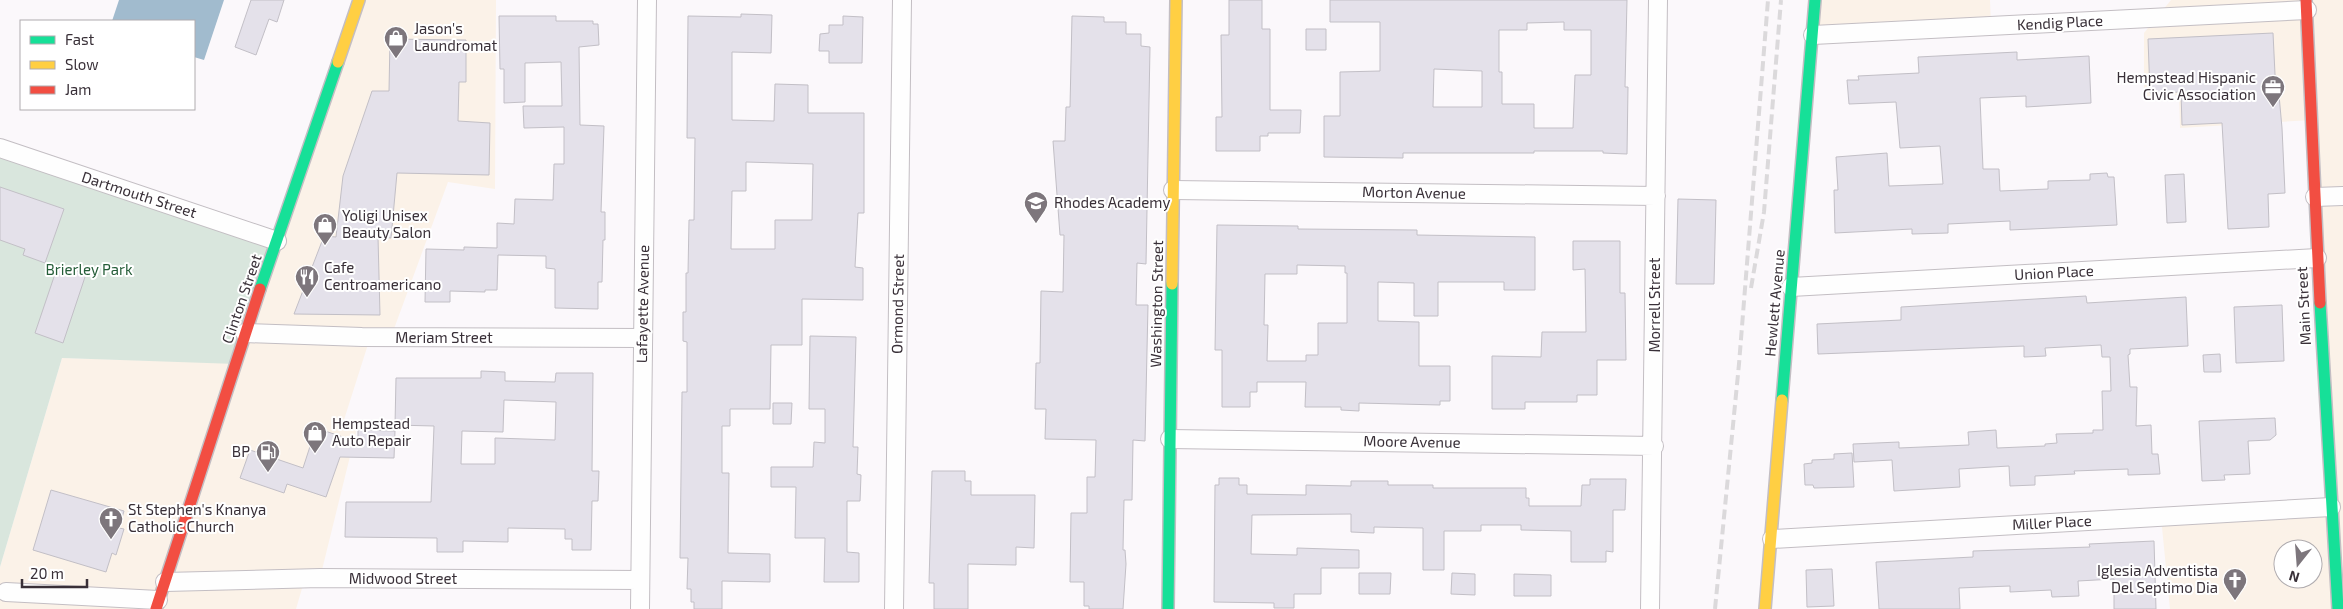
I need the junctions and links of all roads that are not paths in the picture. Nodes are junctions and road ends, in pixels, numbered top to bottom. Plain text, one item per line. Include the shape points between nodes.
1 (359, 0) edge
2 (647, 0) edge
3 (902, 0) edge
4 (1176, 0) edge
5 (1658, 0) edge
6 (1815, 0) edge
7 (2306, 5) edge
8 (1813, 35) junction
9 (0, 148) edge
10 (1173, 190) junction
11 (1656, 196) junction
12 (2343, 196) edge
13 (2315, 197) junction
14 (277, 241) junction
15 (2316, 258) junction
16 (1791, 287) junction
17 (245, 333) junction
18 (642, 338) junction
19 (1170, 439) junction
20 (1654, 446) junction
21 (2331, 508) junction
22 (1772, 539) junction
23 (640, 580) junction
24 (165, 582) junction
25 (6, 592) dead end
26 (157, 605) edge
27 (640, 609) edge
28 (894, 609) edge
29 (1168, 609) edge
30 (1650, 609) edge
31 (1765, 609) edge
32 (2338, 609) edge

1 - 14 main road, Clinton Street
2 - 18 street, Lafayette Avenue
3 - 28 street, Ormond Street
4 - 10 main road, Washington Street
5 - 11 street, Morrell Street
6 - 8 main road, Hewlett Avenue
7 - 8 street, Kendig Place
7 - 13 main road, Main Street
8 - 16 main road, Hewlett Avenue
9 - 14 street, Dartmouth Street
10 - 11 street, Morton Avenue
10 - 19 main road, Washington Street
11 - 20 street, Morrell Street
12 - 13 street
13 - 15 main road, Main Street
14 - 17 main road, Clinton Street
15 - 16 street, Union Place
15 - 21 main road, Main Street
16 - 22 main road, Hewlett Avenue
17 - 18 street, Meriam Street via 370,338
17 - 24 main road, Clinton Street
18 - 23 street, Lafayette Avenue
19 - 20 street, Moore Avenue
19 - 29 main road, Washington Street
20 - 30 street, Morrell Street
21 - 22 street, Miller Place
21 - 32 main road, Main Street
22 - 31 main road, Hewlett Avenue
23 - 24 street, Midwood Street via 320,578
23 - 27 street, Lafayette Avenue
24 - 26 main road, Clinton Street
25 - 26 street

